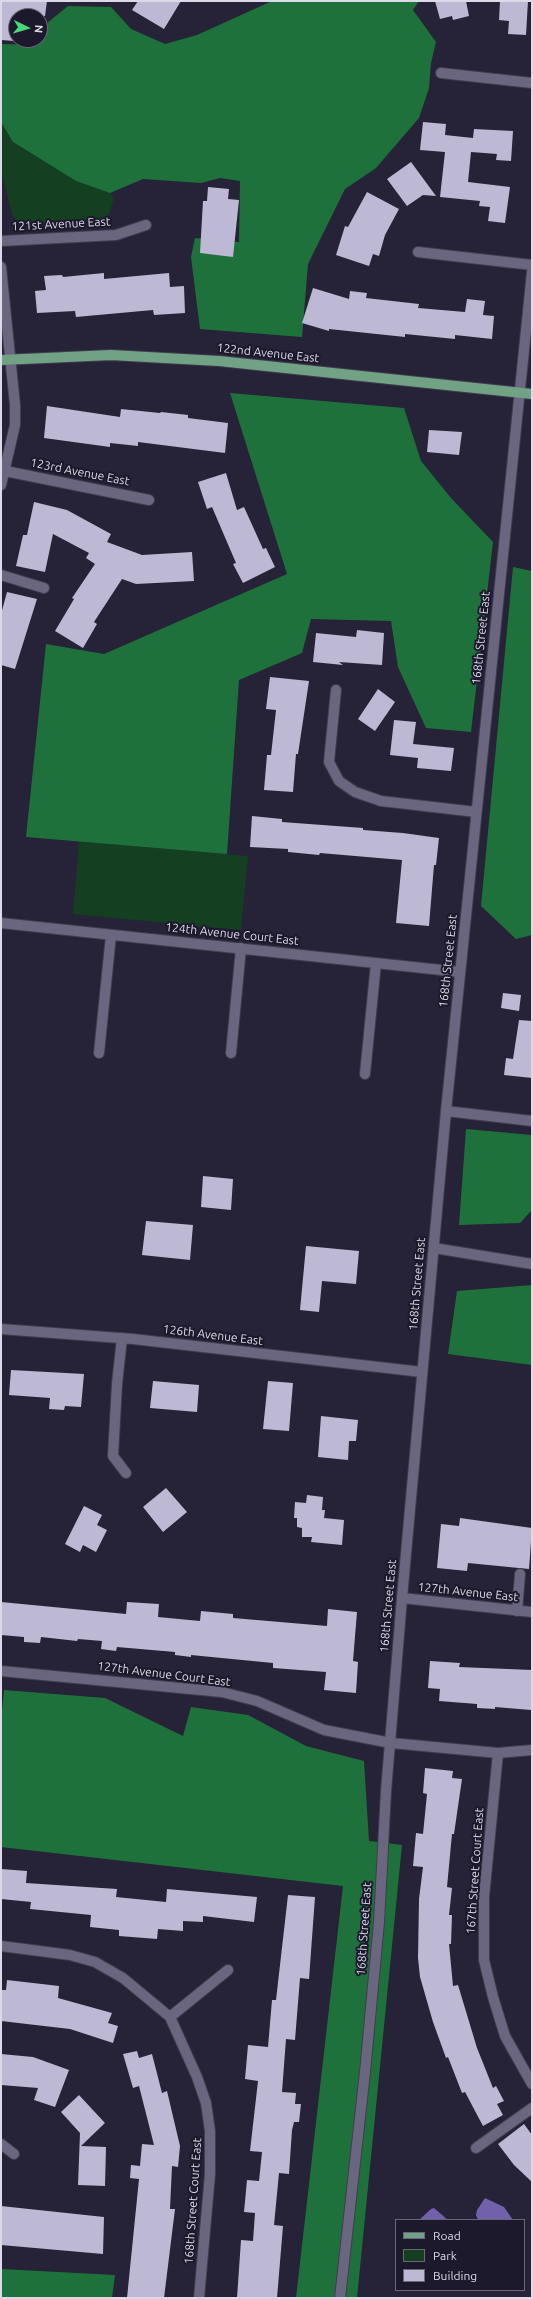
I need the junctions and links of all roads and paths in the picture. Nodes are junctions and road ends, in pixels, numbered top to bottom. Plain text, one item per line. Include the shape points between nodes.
1 (441, 73) dead end
2 (532, 83) edge
3 (146, 225) dead end
4 (1, 241) edge
5 (418, 252) dead end
6 (532, 265) edge
7 (1, 267) edge
8 (532, 272) edge
9 (11, 358) junction
10 (1, 360) edge
11 (520, 392) junction
12 (532, 394) edge
13 (5, 471) junction
14 (1, 485) edge
15 (149, 500) dead end
16 (1, 575) edge
17 (44, 588) dead end
18 (336, 690) dead end
19 (476, 812) junction
20 (1, 923) edge
21 (112, 935) junction
22 (241, 948) junction
23 (376, 963) junction
24 (460, 972) junction
25 (99, 1053) dead end
26 (231, 1054) dead end
27 (365, 1074) dead end
28 (446, 1111) junction
29 (532, 1121) edge
30 (434, 1248) junction
31 (532, 1264) edge
32 (1, 1329) edge
33 (122, 1338) junction
34 (422, 1372) junction
35 (126, 1473) dead end
36 (520, 1574) dead end
37 (402, 1598) junction
38 (517, 1610) junction
39 (532, 1612) edge
40 (1, 1671) edge
41 (391, 1743) junction
42 (532, 1750) edge
43 (498, 1753) junction
44 (1, 1946) edge
45 (228, 1970) dead end
46 (170, 2017) junction
47 (532, 2084) edge
48 (532, 2108) edge
49 (1, 2144) edge
50 (476, 2148) dead end
51 (14, 2154) dead end
52 (199, 2298) edge
53 (340, 2298) edge

1 - 2 street
3 - 4 street, 121st Avenue East via 116,235
5 - 6 street
7 - 9 street
8 - 11 street, 168th Street East
9 - 10 main road, 122nd Avenue East
9 - 11 main road, 122nd Avenue East via 111,354 219,361
9 - 13 street via 15,425
11 - 12 main road, 122nd Avenue East
11 - 19 street, 168th Street East
13 - 14 street
13 - 15 street, 123rd Avenue East
16 - 17 street
18 - 19 street via 329,762 340,781 355,792 381,801
19 - 24 street, 168th Street East
20 - 21 street, 124th Avenue Court East
21 - 22 street, 124th Avenue Court East
21 - 25 street
22 - 23 street, 124th Avenue Court East
22 - 26 street
23 - 24 street, 124th Avenue Court East
23 - 27 street
24 - 28 street, 168th Street East
28 - 29 street
28 - 30 street, 168th Street East
30 - 31 street
30 - 34 street, 168th Street East
32 - 33 street, 126th Avenue East
33 - 34 street, 126th Avenue East
33 - 35 street via 113,1456
34 - 37 street, 168th Street East
36 - 38 street
37 - 38 street, 127th Avenue East
37 - 41 street, 168th Street East
38 - 39 street, 127th Avenue East
40 - 41 street, 127th Avenue Court East via 222,1692 257,1701 324,1730
41 - 43 street, 127th Avenue Court East
41 - 53 street, 168th Street East via 379,1922
42 - 43 street, 127th Avenue Court East
43 - 47 street, 167th Street Court East via 483,1928 484,1960 505,2036
44 - 46 street via 70,1955 95,1962 123,1978
45 - 46 street
46 - 52 street, 168th Street Court East via 197,2077 206,2103 210,2131 210,2174
48 - 50 street
49 - 51 street

